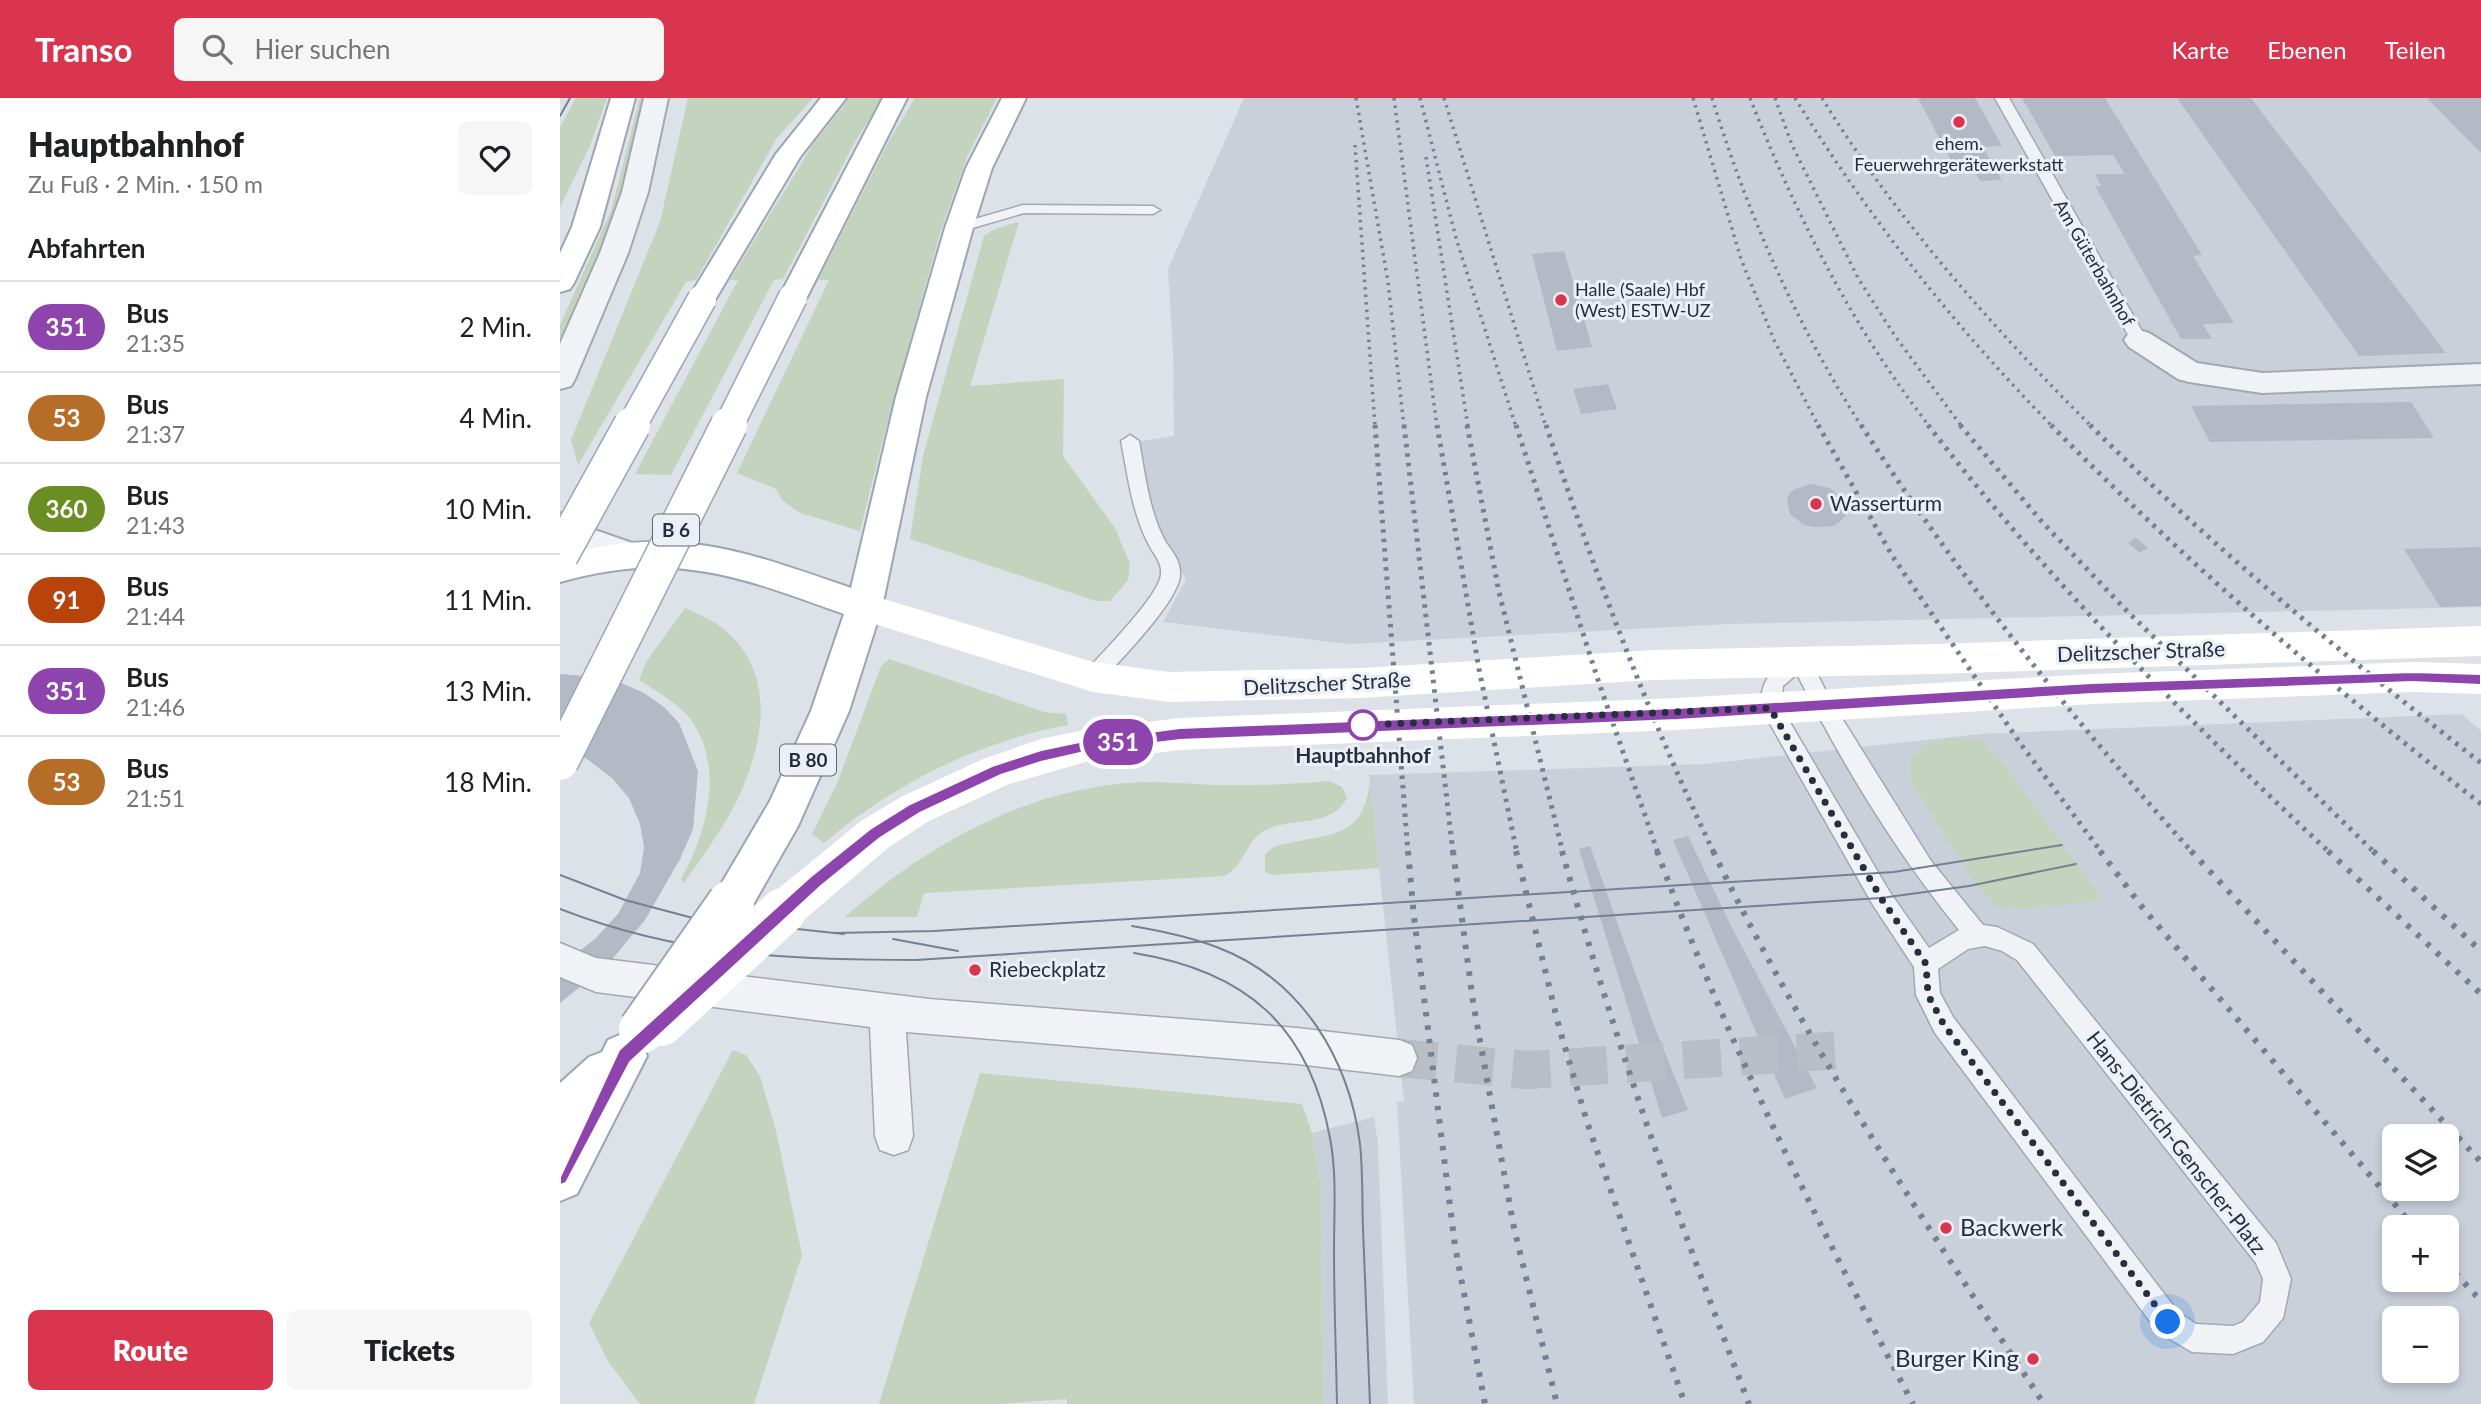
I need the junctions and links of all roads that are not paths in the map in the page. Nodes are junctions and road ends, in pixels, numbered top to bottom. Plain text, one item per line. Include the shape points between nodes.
1 (623, 98) edge
2 (656, 98) edge
3 (834, 98) edge
4 (895, 98) edge
5 (1014, 98) edge
6 (2002, 98) edge
7 (1153, 210) dead end
8 (959, 228) junction
9 (560, 283) edge
10 (2139, 340) joint
11 (2481, 374) edge
12 (560, 379) edge
13 (1130, 441) dead end
14 (560, 526) edge
15 (626, 554) junction
16 (560, 555) edge
17 (560, 569) edge
18 (864, 607) junction
19 (2481, 641) edge
20 (1801, 662) junction
21 (1093, 677) junction
22 (2481, 679) edge
23 (1823, 705) junction
24 (1770, 708) junction
25 (560, 762) edge
26 (1977, 935) junction
27 (560, 960) edge
28 (1926, 964) junction
29 (887, 1011) junction
30 (640, 1039) junction
31 (1399, 1058) tunnel mouth
32 (560, 1114) edge
33 (894, 1136) dead end
34 (560, 1177) edge

1 - 9 main road via 586,227
2 - 12 street via 635,192
3 - 16 main road, bridge via 789,154 702,299
4 - 25 main road, B 6, bridge
5 - 8 main road via 979,168
6 - 10 lane, Am Güterbahnhof
7 - 8 lane via 1023,209
8 - 18 main road via 911,397
10 - 11 street, Am Güterbahnhof via 2189,372 2262,383
13 - 21 lane via 1143,506 1169,560 1171,576 1161,597
14 - 15 street
15 - 17 main road
15 - 18 main road via 674,555 749,568
18 - 21 main road, Delitzscher Straße
18 - 30 main road, B 80, bridge via 830,711 784,813 731,903
19 - 20 main road, Delitzscher Straße
20 - 21 main road, Delitzscher Straße via 1654,665 1253,687 1161,687
20 - 23 lane
20 - 24 lane via 1781,673 1769,692
22 - 23 main road, Delitzscher Straße via 2412,677 2092,689
23 - 24 main road, Delitzscher Straße
23 - 26 lane via 1923,868
24 - 28 lane, Hans-Dietrich-Genscher-Platz via 1881,898
24 - 30 main road, Delitzscher Straße, bridge via 1180,734 1041,756 915,809 851,852
26 - 28 lane via 1949,946
26 - 28 lane, Hans-Dietrich-Genscher-Platz via 2005,939 2025,952 2266,1253 2277,1279 2273,1308 2253,1332 2233,1340 2192,1338 2168,1322 1944,1025 1928,995
27 - 29 street via 596,975
29 - 31 street
29 - 33 street
30 - 32 main road, B 80
30 - 34 main road

